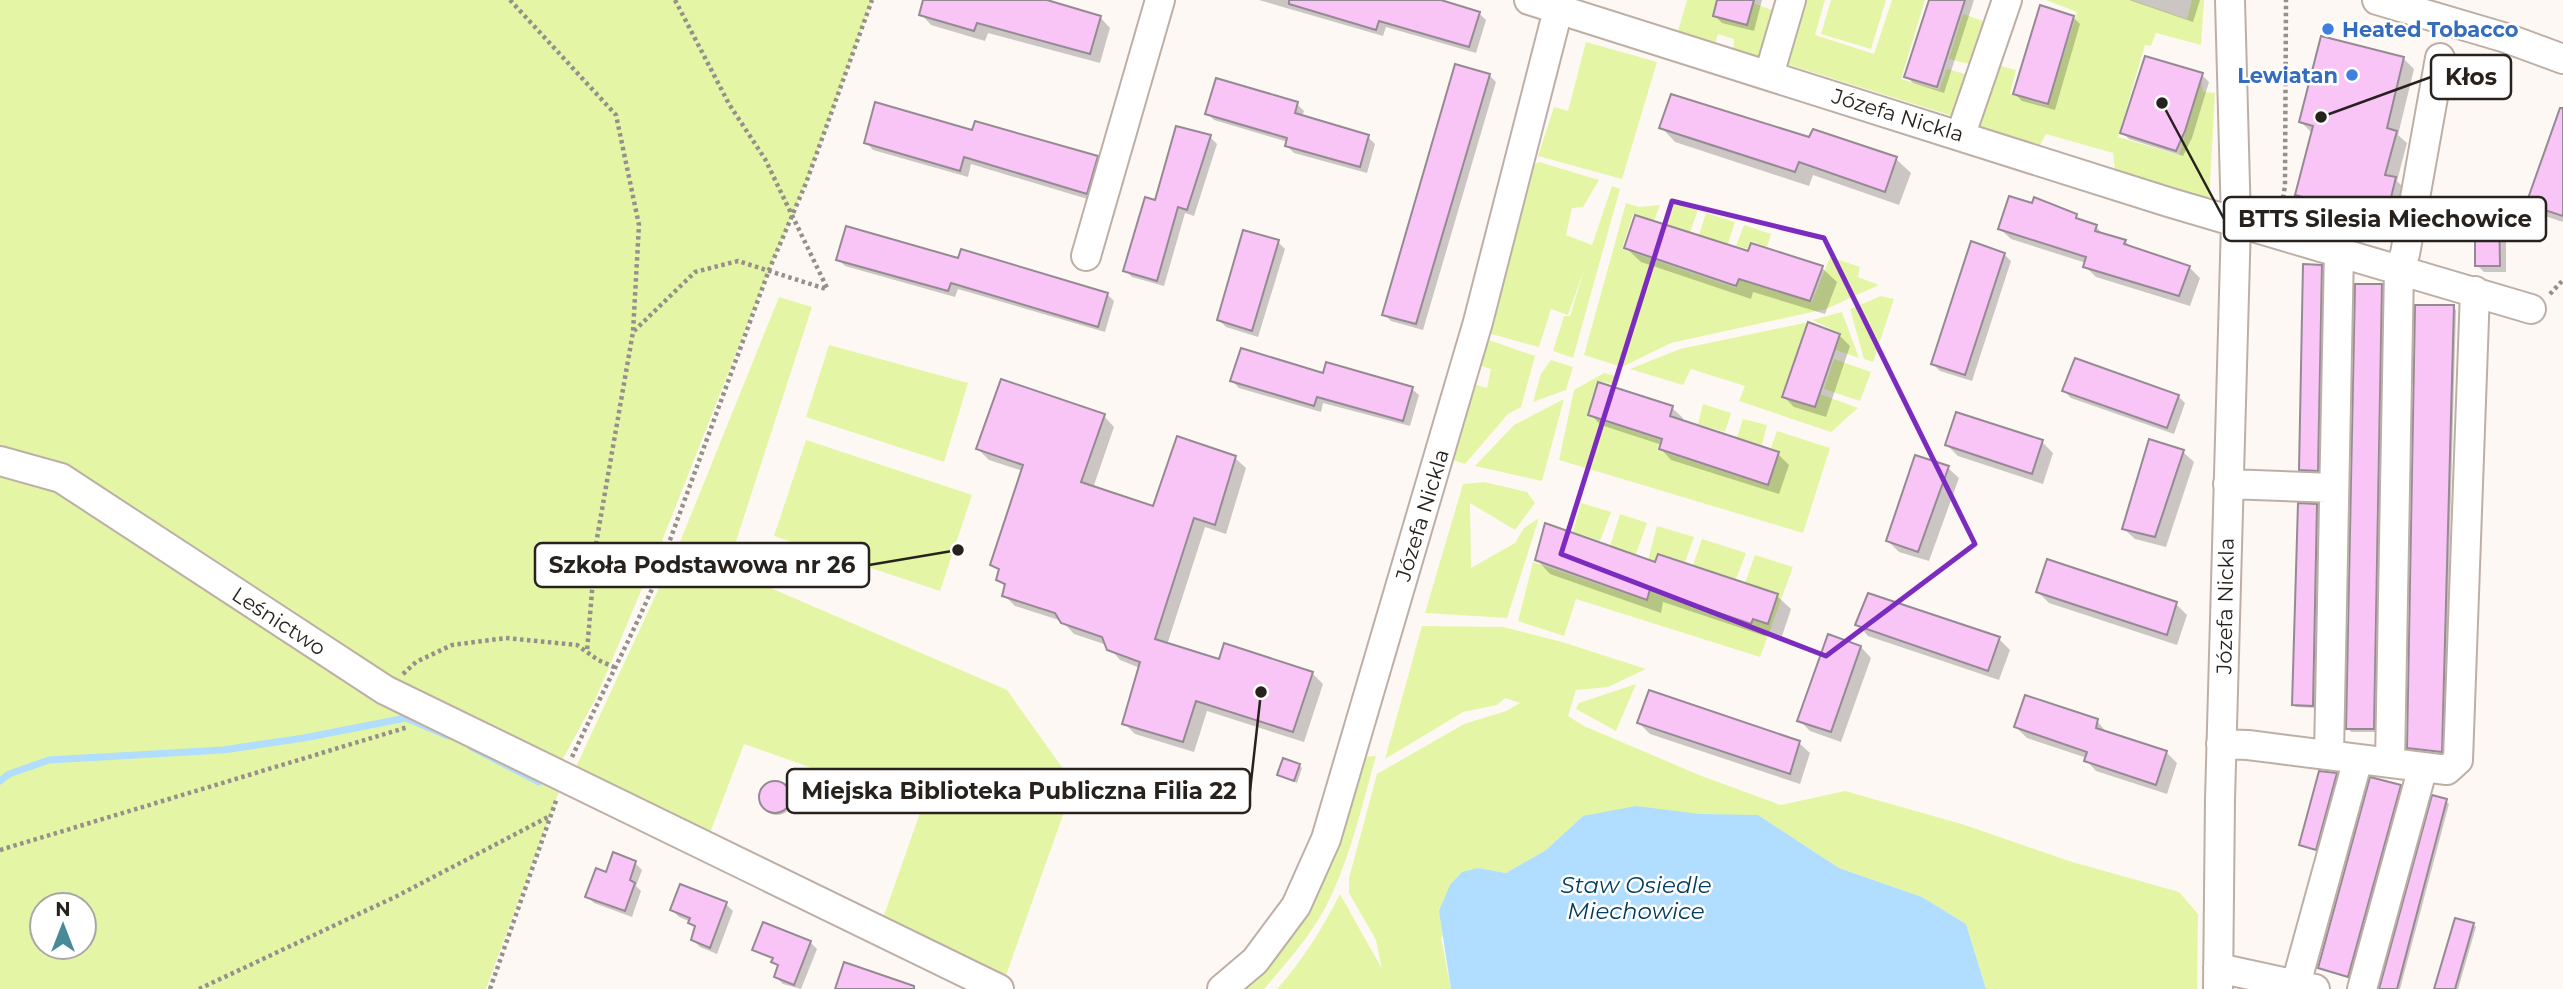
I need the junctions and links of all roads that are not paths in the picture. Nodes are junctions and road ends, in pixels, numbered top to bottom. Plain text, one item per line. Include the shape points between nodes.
1 (1160, 0) edge
2 (1530, 0) edge
3 (1791, 0) edge
4 (2007, 0) edge
5 (2230, 0) edge
6 (2376, 0) edge
7 (1558, 10) junction
8 (2440, 58) dead end
9 (2563, 59) edge
10 (1769, 75) junction
11 (1961, 134) junction
12 (2236, 222) junction
13 (2339, 251) junction
14 (1086, 256) dead end
15 (2399, 269) junction
16 (2475, 291) junction
17 (2531, 309) dead end
18 (0, 461) edge
19 (2228, 484) junction
20 (2334, 488) junction
21 (2221, 744) junction
22 (2329, 755) junction
23 (2358, 759) junction
24 (2390, 763) junction
25 (2423, 767) junction
26 (2218, 978) edge
27 (2306, 986) edge
28 (999, 989) edge
29 (1222, 989) edge
30 (2362, 989) edge

1 - 14 street
2 - 7 street, Józefa Nickla
3 - 10 street
4 - 11 street
5 - 12 street, Józefa Nickla
6 - 9 street
7 - 10 street, Józefa Nickla
7 - 29 street, Józefa Nickla via 1475,335 1326,839 1296,906 1255,961
8 - 15 street
10 - 11 street, Józefa Nickla
11 - 12 street, Józefa Nickla
12 - 13 street
12 - 19 street, Józefa Nickla
13 - 15 street
13 - 20 street
15 - 16 street
15 - 24 street
16 - 17 street
16 - 25 street via 2458,760 2447,770
18 - 28 street, Leśnictwo via 61,478 385,690
19 - 20 street
19 - 21 street, Józefa Nickla
20 - 22 street
21 - 22 street
21 - 26 street, Józefa Nickla
22 - 23 street
23 - 24 street
23 - 27 street
24 - 25 street
25 - 30 street
26 - 27 street

